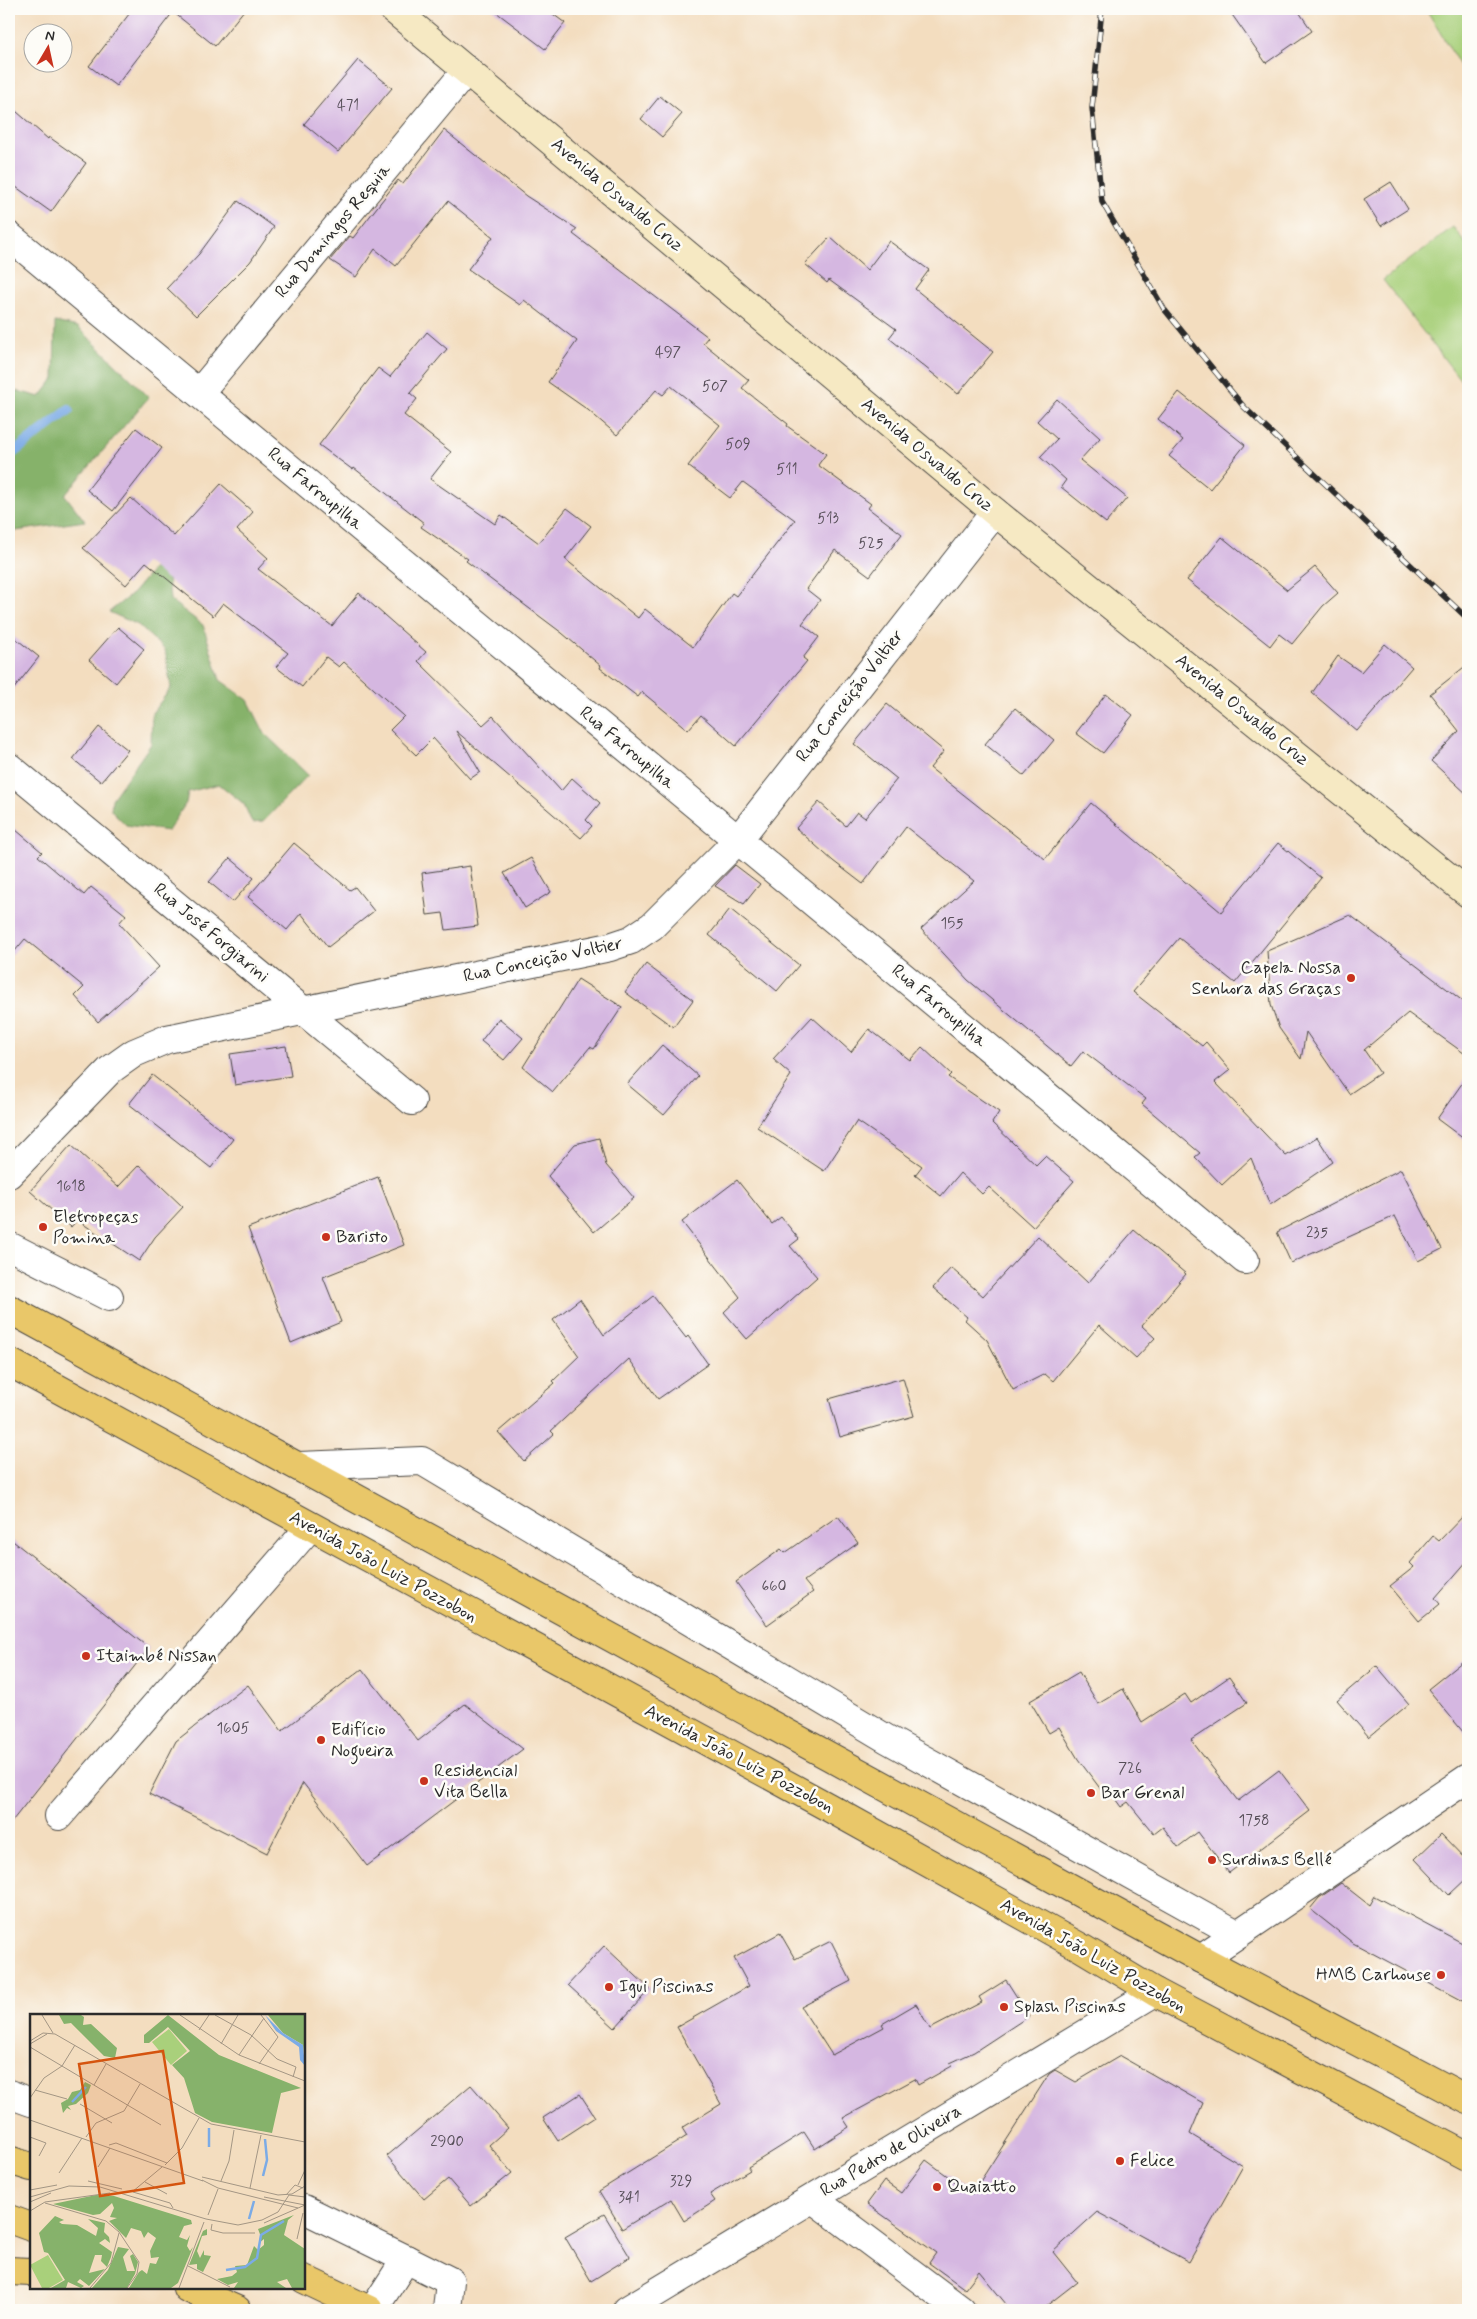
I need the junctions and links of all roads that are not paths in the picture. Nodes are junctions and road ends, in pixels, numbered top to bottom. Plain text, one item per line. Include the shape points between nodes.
1 (393, 9) edge
2 (467, 70) junction
3 (9, 236) edge
4 (199, 393) junction
5 (995, 512) junction
6 (9, 766) edge
7 (738, 840) junction
8 (1468, 893) edge
9 (304, 1010) junction
10 (412, 1101) dead end
11 (9, 1174) edge
12 (9, 1246) edge
13 (1245, 1260) dead end
14 (109, 1297) dead end
15 (9, 1309) edge
16 (9, 1362) edge
17 (299, 1466) junction
18 (310, 1527) junction
19 (1468, 1778) edge
20 (59, 1816) dead end
21 (1237, 1934) junction
22 (1201, 1959) junction
23 (1155, 1992) junction
24 (9, 2094) edge
25 (1468, 2100) edge
26 (30, 2102) edge
27 (1468, 2158) edge
28 (9, 2160) edge
29 (30, 2166) edge
30 (813, 2199) junction
31 (305, 2209) edge
32 (9, 2219) edge
33 (30, 2227) edge
34 (406, 2259) junction
35 (9, 2271) edge
36 (30, 2272) edge
37 (305, 2279) edge
38 (189, 2289) edge
39 (237, 2310) edge
40 (370, 2310) edge
41 (373, 2310) edge
42 (447, 2310) edge
43 (627, 2310) edge
44 (961, 2310) edge

1 - 2 street, Avenida Oswaldo Cruz
2 - 4 street, Rua Domingos Requia
2 - 5 street, Avenida Oswaldo Cruz
3 - 4 street, Rua Farroupilha
4 - 7 street, Rua Farroupilha
5 - 7 street, Rua Conceição Voltier
5 - 8 street, Avenida Oswaldo Cruz
6 - 9 street, Rua José Forgiarini
7 - 9 street, Rua Conceição Voltier via 652,926 631,940
7 - 13 street, Rua Farroupilha
9 - 10 street, Rua José Forgiarini
9 - 11 street, Rua Conceição Voltier via 167,1039 134,1053 110,1070
12 - 14 street
15 - 17 main road
16 - 18 main road, Avenida João Luiz Pozzobon
17 - 21 street via 422,1461 888,1740
17 - 22 main road
18 - 20 street
18 - 23 main road, Avenida João Luiz Pozzobon via 836,1812
19 - 21 street
21 - 22 street
22 - 25 main road
23 - 27 main road, Avenida João Luiz Pozzobon
23 - 30 street, Rua Pedro de Oliveira
24 - 26 street
28 - 29 main road
30 - 43 street, Rua Pedro de Oliveira
30 - 44 street
31 - 34 street
32 - 33 main road
34 - 41 street
34 - 42 street via 450,2281
35 - 36 main road
37 - 40 main road
38 - 39 main road

